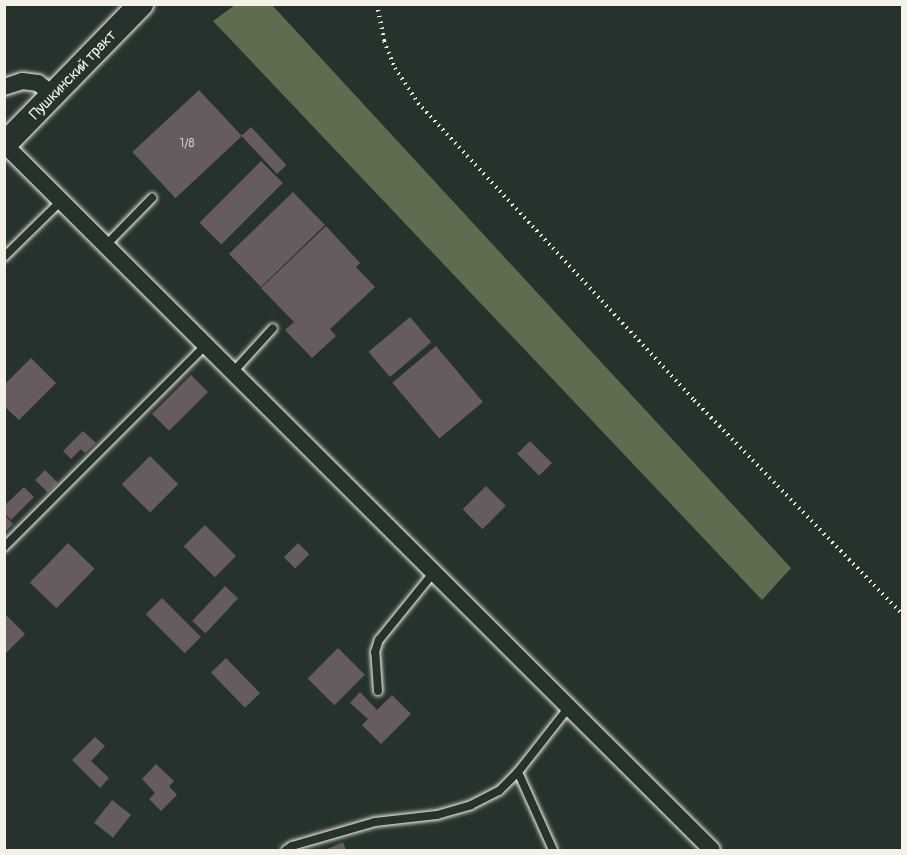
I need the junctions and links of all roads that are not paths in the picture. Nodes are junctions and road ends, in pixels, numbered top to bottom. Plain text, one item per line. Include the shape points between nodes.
1 (141, 4) edge
2 (4, 87) edge
3 (53, 95) junction
4 (5, 145) edge
5 (152, 198) dead end
6 (61, 201) junction
7 (106, 245) junction
8 (4, 256) edge
9 (273, 328) dead end
10 (206, 345) junction
11 (233, 372) junction
12 (4, 547) edge
13 (434, 572) junction
14 (378, 691) dead end
15 (569, 707) junction
16 (518, 772) junction
17 (286, 850) edge
18 (553, 850) edge
19 (712, 850) edge

1 - 3 street, Пушкинский тракт
2 - 3 street via 22,81 38,83
3 - 4 street, Пушкинский тракт
4 - 6 street
5 - 7 lane
6 - 7 street
6 - 8 lane
7 - 10 street
9 - 11 lane
10 - 11 street
10 - 12 lane
11 - 13 street
13 - 14 lane via 379,640 375,652
13 - 15 street
15 - 16 lane
15 - 19 street
16 - 17 lane via 498,791 471,805 438,815 375,822
16 - 18 lane

